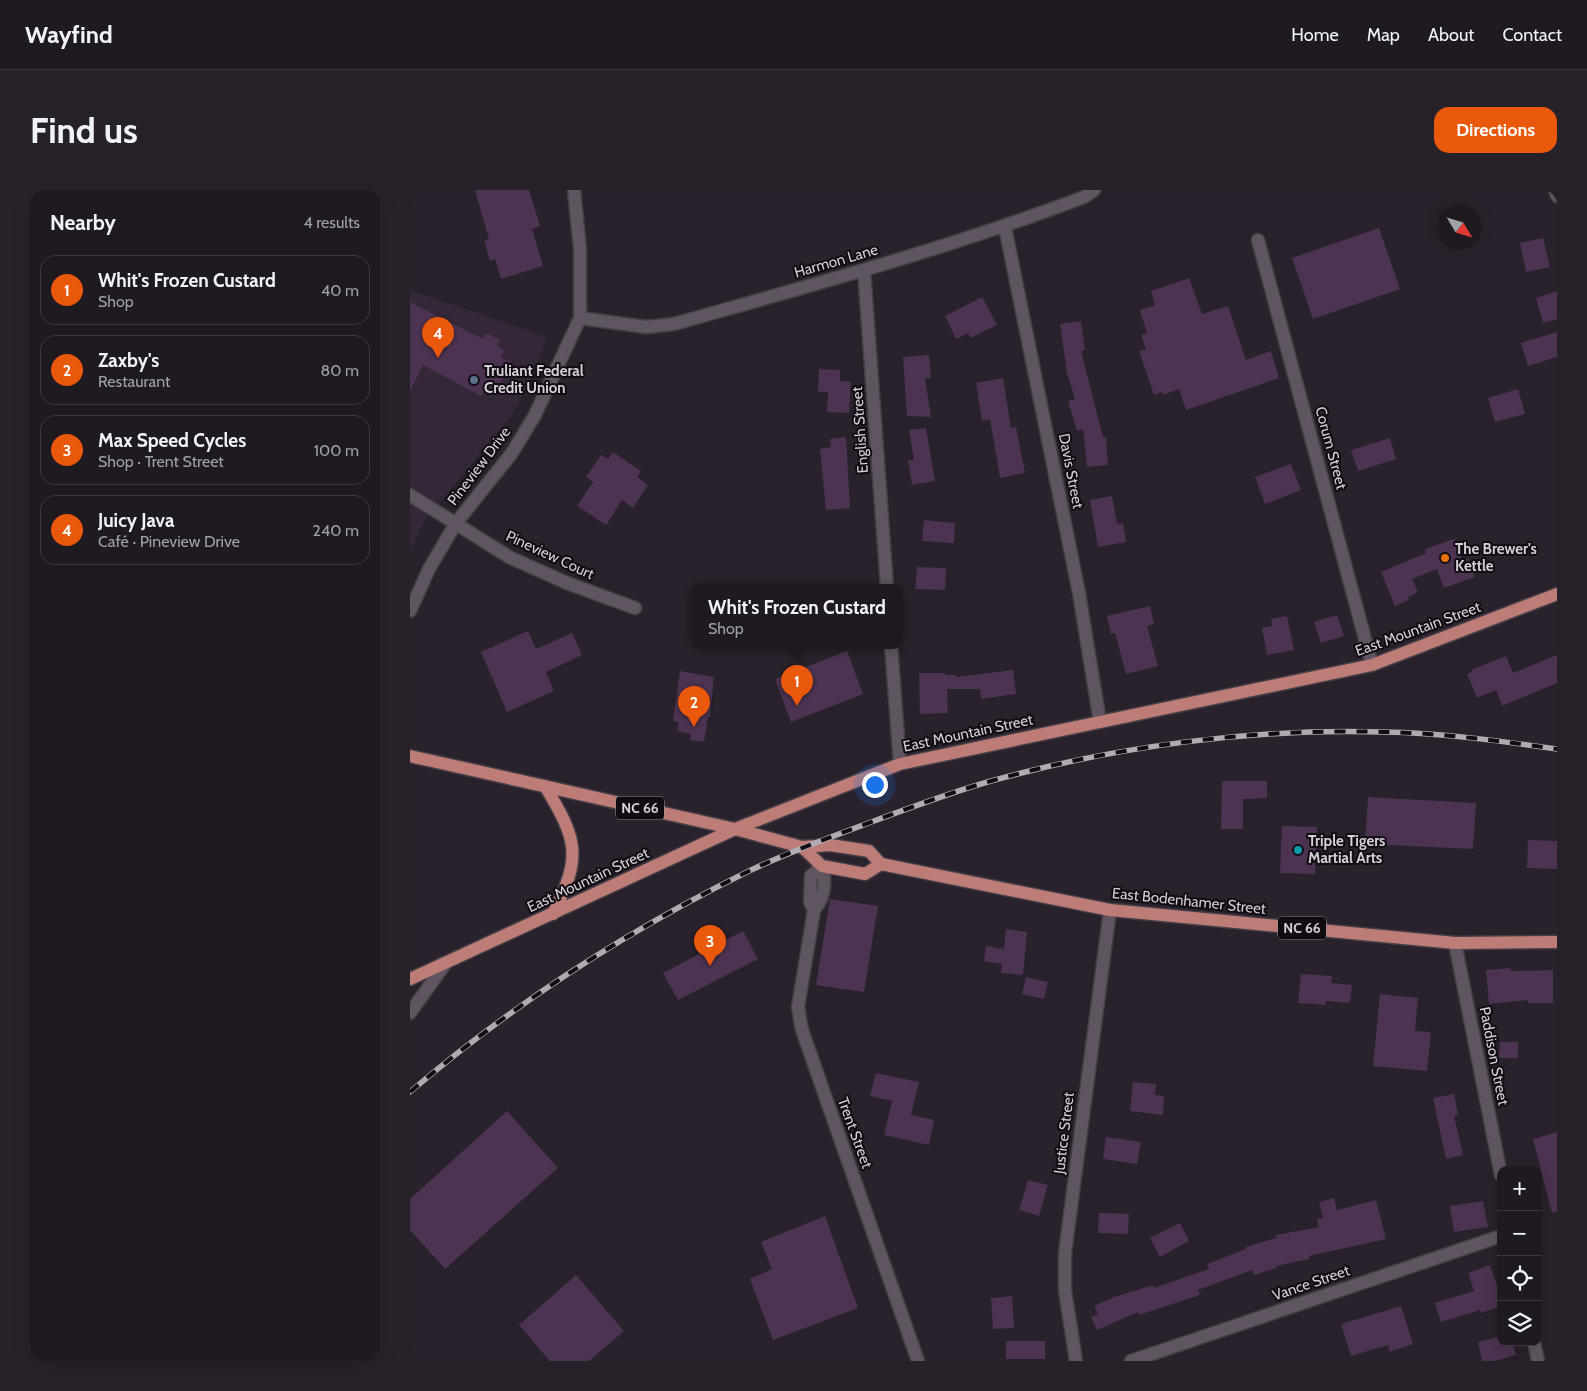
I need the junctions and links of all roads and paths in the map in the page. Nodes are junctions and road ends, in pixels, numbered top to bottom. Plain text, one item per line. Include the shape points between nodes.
1 (574, 190) edge
2 (1094, 190) edge
3 (1555, 190) edge
4 (1557, 196) edge
5 (1005, 227) junction
6 (1258, 240) dead end
7 (864, 270) junction
8 (580, 318) junction
9 (410, 496) edge
10 (456, 523) junction
11 (887, 584) edge
12 (1557, 594) edge
13 (635, 608) dead end
14 (410, 611) edge
15 (892, 649) edge
16 (1372, 665) junction
17 (1100, 722) junction
18 (410, 756) edge
19 (900, 764) junction
20 (545, 786) junction
21 (735, 829) junction
22 (802, 848) junction
23 (881, 864) junction
24 (822, 866) junction
25 (1110, 910) junction
26 (553, 914) junction
27 (1557, 942) edge
28 (1455, 943) junction
29 (445, 964) junction
30 (410, 979) edge
31 (410, 1013) edge
32 (1499, 1166) edge
33 (1497, 1237) edge
34 (1535, 1346) edge
35 (918, 1361) edge
36 (1076, 1361) edge
37 (1131, 1361) edge
38 (1538, 1361) edge

1 - 8 street, Pineview Drive via 580,249
2 - 5 street, Harmon Lane via 1084,197
3 - 4 street
5 - 7 street, Harmon Lane
5 - 17 street, Davis Street via 1078,593
6 - 16 street, Corum Street
7 - 8 street, Harmon Lane via 674,324 646,327
7 - 11 street, English Street
8 - 10 street, Pineview Drive via 535,415 512,454
9 - 10 street, Pineview Court
10 - 13 street, Pineview Court via 509,557
10 - 14 street, Pineview Drive via 429,569
12 - 16 main road, East Mountain Street
15 - 19 street
16 - 17 main road, East Mountain Street
17 - 19 main road, East Mountain Street
18 - 20 main road, NC 66
19 - 21 main road, East Mountain Street
20 - 21 main road, NC 66
20 - 26 main road via 565,820 573,852 566,888
21 - 22 main road, East Bodenhamer Street / NC 66
21 - 26 main road, East Mountain Street
22 - 23 main road, East Bodenhamer Street / NC 66 via 830,845 869,851
22 - 24 main road, East Bodenhamer Street / NC 66
23 - 24 main road via 865,874
23 - 25 main road, East Bodenhamer Street / NC 66
24 - 35 street, Trent Street via 811,876 810,902 814,910 798,1007 802,1030
25 - 28 main road, East Bodenhamer Street / NC 66
25 - 36 street, Justice Street via 1065,1253 1065,1291
26 - 29 main road, East Mountain Street
27 - 28 main road, East Bodenhamer Street / NC 66
28 - 32 street, Paddison Street
29 - 30 main road, East Mountain Street
29 - 31 street
33 - 37 street, Vance Street
34 - 38 street

